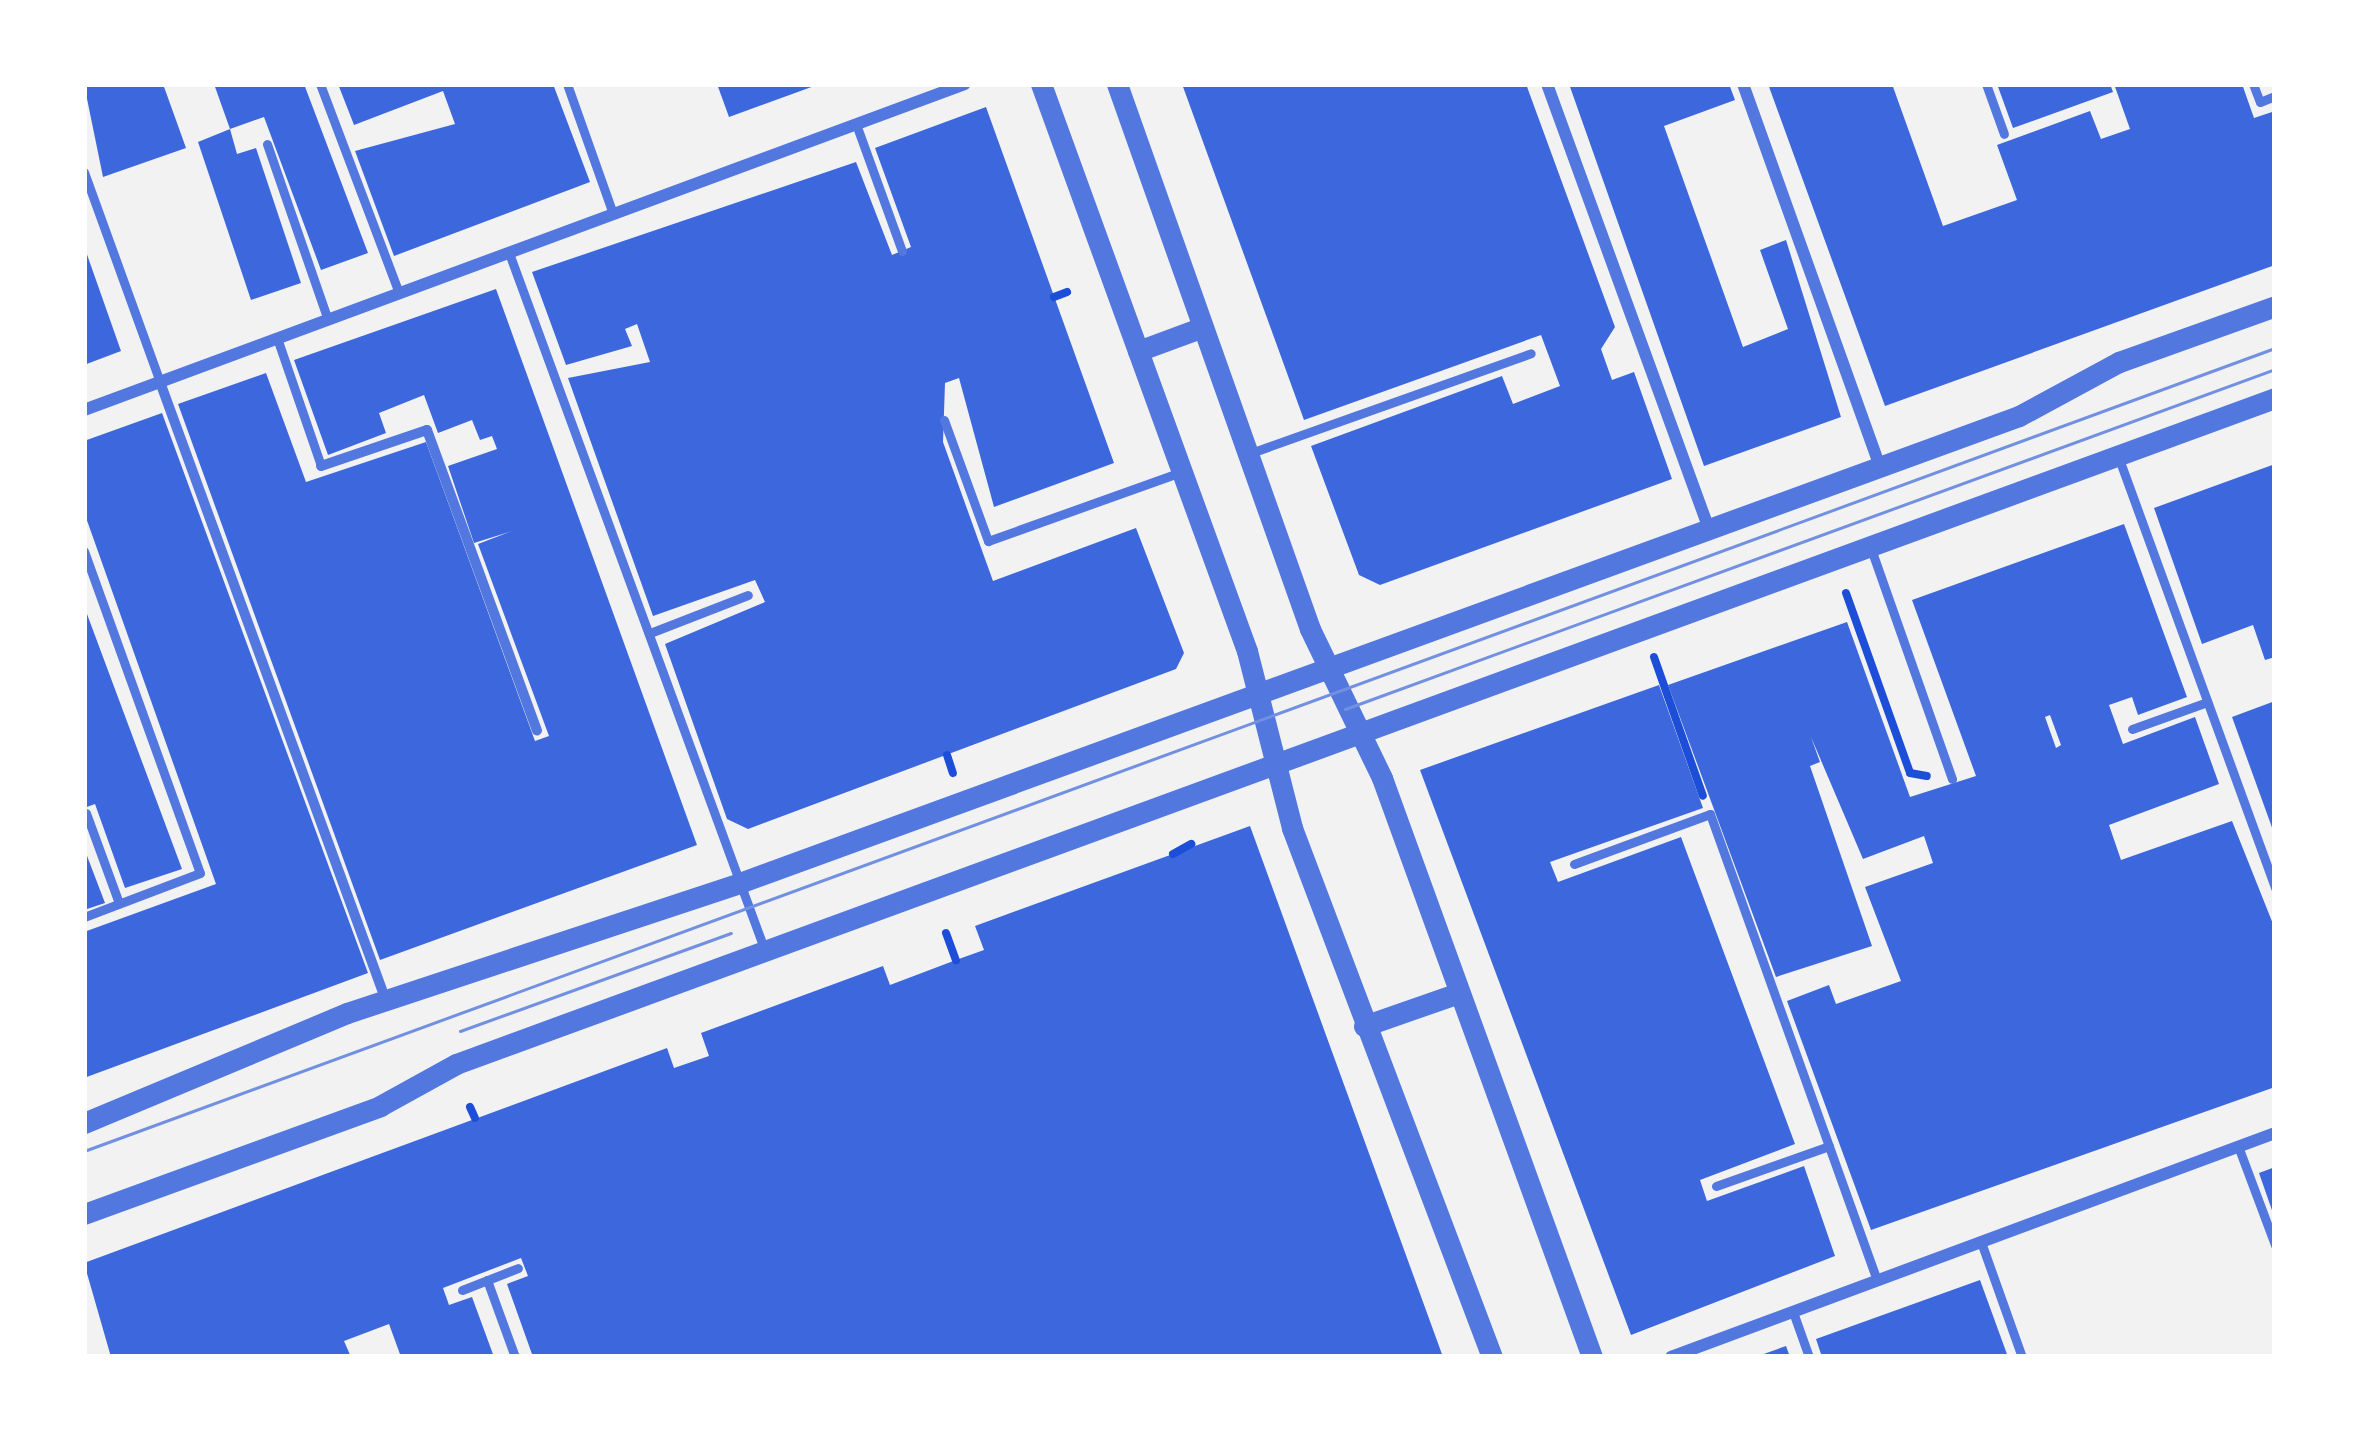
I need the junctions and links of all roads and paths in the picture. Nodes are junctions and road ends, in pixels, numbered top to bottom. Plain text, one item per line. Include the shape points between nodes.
1 (320, 84) edge
2 (567, 84) edge
3 (965, 84) edge
4 (1041, 84) edge
5 (1117, 84) edge
6 (1547, 84) edge
7 (1743, 84) edge
8 (1986, 84) edge
9 (2253, 84) edge
10 (2275, 97) edge
11 (856, 124) junction
12 (2004, 134) dead end
13 (268, 145) dead end
14 (84, 172) edge
15 (613, 214) junction
16 (902, 251) dead end
17 (509, 253) junction
18 (1067, 292) dead end
19 (399, 293) junction
20 (1054, 297) dead end
21 (2275, 306) edge
22 (328, 320) junction
23 (1203, 326) junction
24 (277, 338) junction
25 (1138, 351) junction
26 (1531, 353) dead end
27 (160, 382) junction
28 (2275, 398) edge
29 (84, 410) edge
30 (944, 420) dead end
31 (1248, 454) junction
32 (2118, 456) junction
33 (321, 466) joint
34 (1880, 467) junction
35 (1182, 471) junction
36 (1709, 529) junction
37 (1870, 547) junction
38 (84, 551) edge
39 (1846, 593) dead end
40 (748, 596) dead end
41 (1644, 630) junction
42 (650, 633) junction
43 (1328, 668) junction
44 (1258, 695) junction
45 (2207, 702) junction
46 (2132, 729) dead end
47 (537, 730) dead end
48 (1363, 733) junction
49 (947, 755) dead end
50 (1273, 766) junction
51 (953, 773) dead end
52 (1952, 779) joint
53 (86, 813) edge
54 (1710, 814) junction
55 (1191, 844) dead end
56 (1173, 854) dead end
57 (1574, 864) dead end
58 (742, 882) junction
59 (2275, 888) edge
60 (119, 903) junction
61 (84, 917) edge
62 (946, 933) dead end
63 (765, 951) junction
64 (956, 960) dead end
65 (1459, 993) junction
66 (386, 999) junction
67 (1364, 1026) junction
68 (470, 1107) dead end
69 (475, 1118) dead end
70 (84, 1123) edge
71 (2275, 1133) edge
72 (1829, 1146) junction
73 (2239, 1146) junction
74 (1716, 1186) dead end
75 (84, 1214) edge
76 (1981, 1242) junction
77 (2275, 1245) edge
78 (518, 1268) dead end
79 (487, 1280) junction
80 (1877, 1281) junction
81 (462, 1290) dead end
82 (1793, 1312) junction
83 (515, 1357) edge
84 (1492, 1357) edge
85 (1592, 1357) edge
86 (1671, 1357) edge
87 (1809, 1357) edge
88 (2023, 1357) edge

1 - 19 lane
2 - 15 lane
3 - 11 street
4 - 25 street
5 - 23 street
6 - 36 street
7 - 34 street
8 - 12 lane
9 - 10 lane via 2260,102
11 - 15 street
11 - 16 lane
13 - 22 lane
14 - 27 lane
15 - 17 street
17 - 19 street
17 - 42 lane
18 - 20 path
19 - 22 street
21 - 34 street
22 - 24 street
23 - 25 street
23 - 31 street
24 - 27 street
24 - 33 lane
25 - 35 street
26 - 31 lane
27 - 29 street
27 - 66 street
28 - 32 street
30 - 35 lane via 984,543
31 - 43 street
32 - 37 street
32 - 45 lane
33 - 47 street via 427,430
34 - 36 street
35 - 44 street
36 - 43 street
37 - 41 street
37 - 52 lane
38 - 60 lane via 200,873
39 - 52 path via 1910,773
40 - 42 lane
41 - 48 street
41 - 54 path
42 - 58 lane
43 - 44 street
43 - 48 street
44 - 50 street
44 - 58 street
45 - 46 lane
45 - 59 lane
48 - 50 street
48 - 65 street
49 - 51 path
50 - 63 street
50 - 67 street
53 - 60 lane
54 - 57 lane
54 - 72 lane
55 - 56 path
58 - 63 lane
58 - 66 street
60 - 61 lane
62 - 64 path
63 - 75 street
65 - 67 street
65 - 85 street
66 - 70 street
67 - 84 street
68 - 69 path
71 - 73 street
72 - 74 lane
72 - 80 lane
73 - 76 street
73 - 77 lane
76 - 80 street
76 - 88 lane
78 - 79 lane
79 - 81 lane
79 - 83 lane
80 - 82 street
82 - 86 street
82 - 87 lane

